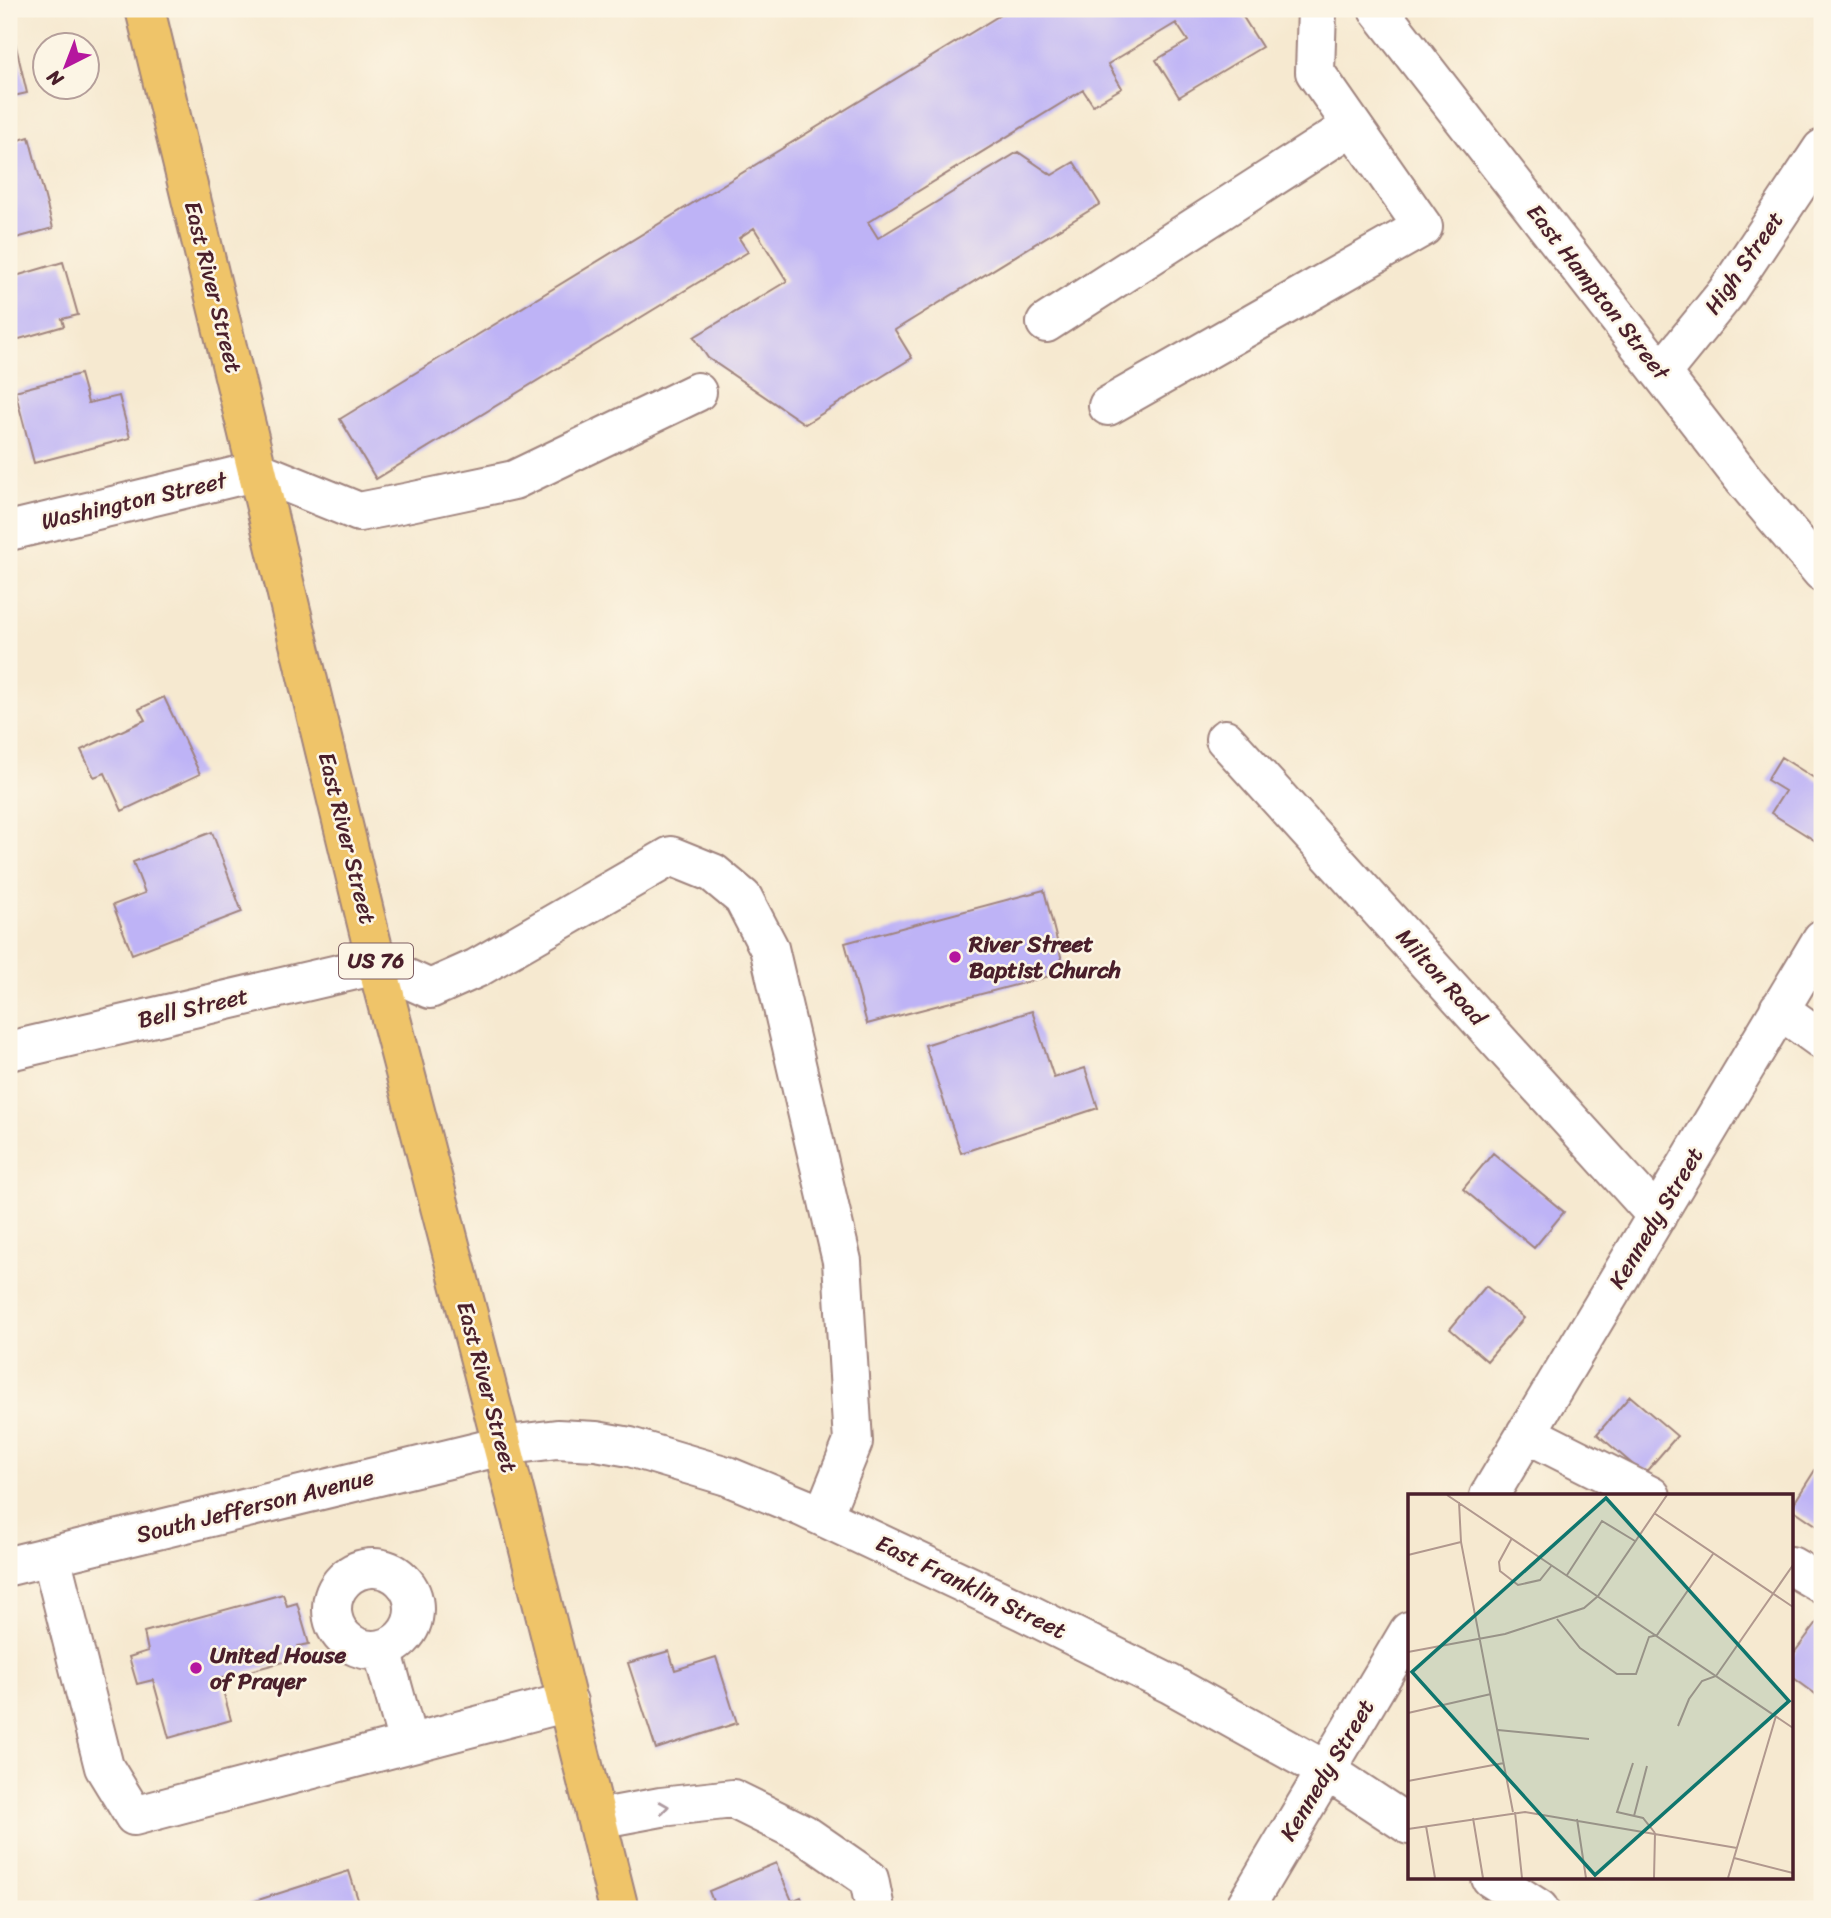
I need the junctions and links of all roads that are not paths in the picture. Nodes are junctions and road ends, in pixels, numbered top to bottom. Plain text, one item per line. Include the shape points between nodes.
1 (145, 9) edge
2 (1317, 9) edge
3 (1378, 9) edge
4 (1353, 126) junction
5 (1822, 149) edge
6 (1046, 323) dead end
7 (1661, 373) junction
8 (697, 392) dead end
9 (1108, 406) dead end
10 (258, 471) junction
11 (9, 531) edge
12 (1822, 572) edge
13 (1225, 739) dead end
14 (1822, 939) edge
15 (377, 965) junction
16 (1779, 1009) junction
17 (1822, 1040) edge
18 (9, 1051) edge
19 (1657, 1216) junction
20 (1526, 1433) junction
21 (502, 1446) junction
22 (1490, 1494) edge
23 (1647, 1494) edge
24 (823, 1516) junction
25 (51, 1556) junction
26 (9, 1566) edge
27 (1792, 1567) edge
28 (1822, 1584) edge
29 (1408, 1633) edge
30 (382, 1649) dead end
31 (568, 1702) junction
32 (408, 1743) junction
33 (1327, 1771) junction
34 (597, 1819) junction
35 (1408, 1824) edge
36 (1494, 1880) edge
37 (619, 1909) edge
38 (875, 1909) edge
39 (1244, 1909) edge
40 (1539, 1909) edge

1 - 10 main road, East River Street / US 76
2 - 4 street via 1315,72
3 - 7 street, East Hampton Street
4 - 6 street
4 - 9 street via 1423,227
5 - 7 street, High Street via 1726,293
7 - 12 street, East Hampton Street
8 - 10 street via 514,480 359,512
10 - 11 street, Washington Street
10 - 15 main road, East River Street / US 76
13 - 19 street, Milton Road
14 - 16 street, Kennedy Street
15 - 18 street, Bell Street
15 - 21 main road, East River Street / US 76
15 - 24 street via 430,989 477,968 671,856 713,873 743,898 769,948 842,1261 853,1442
16 - 17 street
16 - 19 street, Kennedy Street
19 - 20 street, Kennedy Street
20 - 22 street, Kennedy Street
20 - 23 street
21 - 24 street, East Franklin Street via 557,1439 630,1447 727,1476
21 - 25 street, South Jefferson Avenue
21 - 31 main road, East River Street / US 76
24 - 33 street, East Franklin Street via 1170,1684
25 - 26 street, South Jefferson Avenue
25 - 32 street via 104,1767 134,1816
27 - 28 street
29 - 33 street, Kennedy Street
30 - 32 street
31 - 32 street
31 - 34 main road, East River Street / US 76
33 - 35 street, East Franklin Street
33 - 39 street, Kennedy Street
34 - 37 main road, East River Street / US 76
34 -> 38 street via 733,1799 804,1833 869,1879
36 - 40 street

